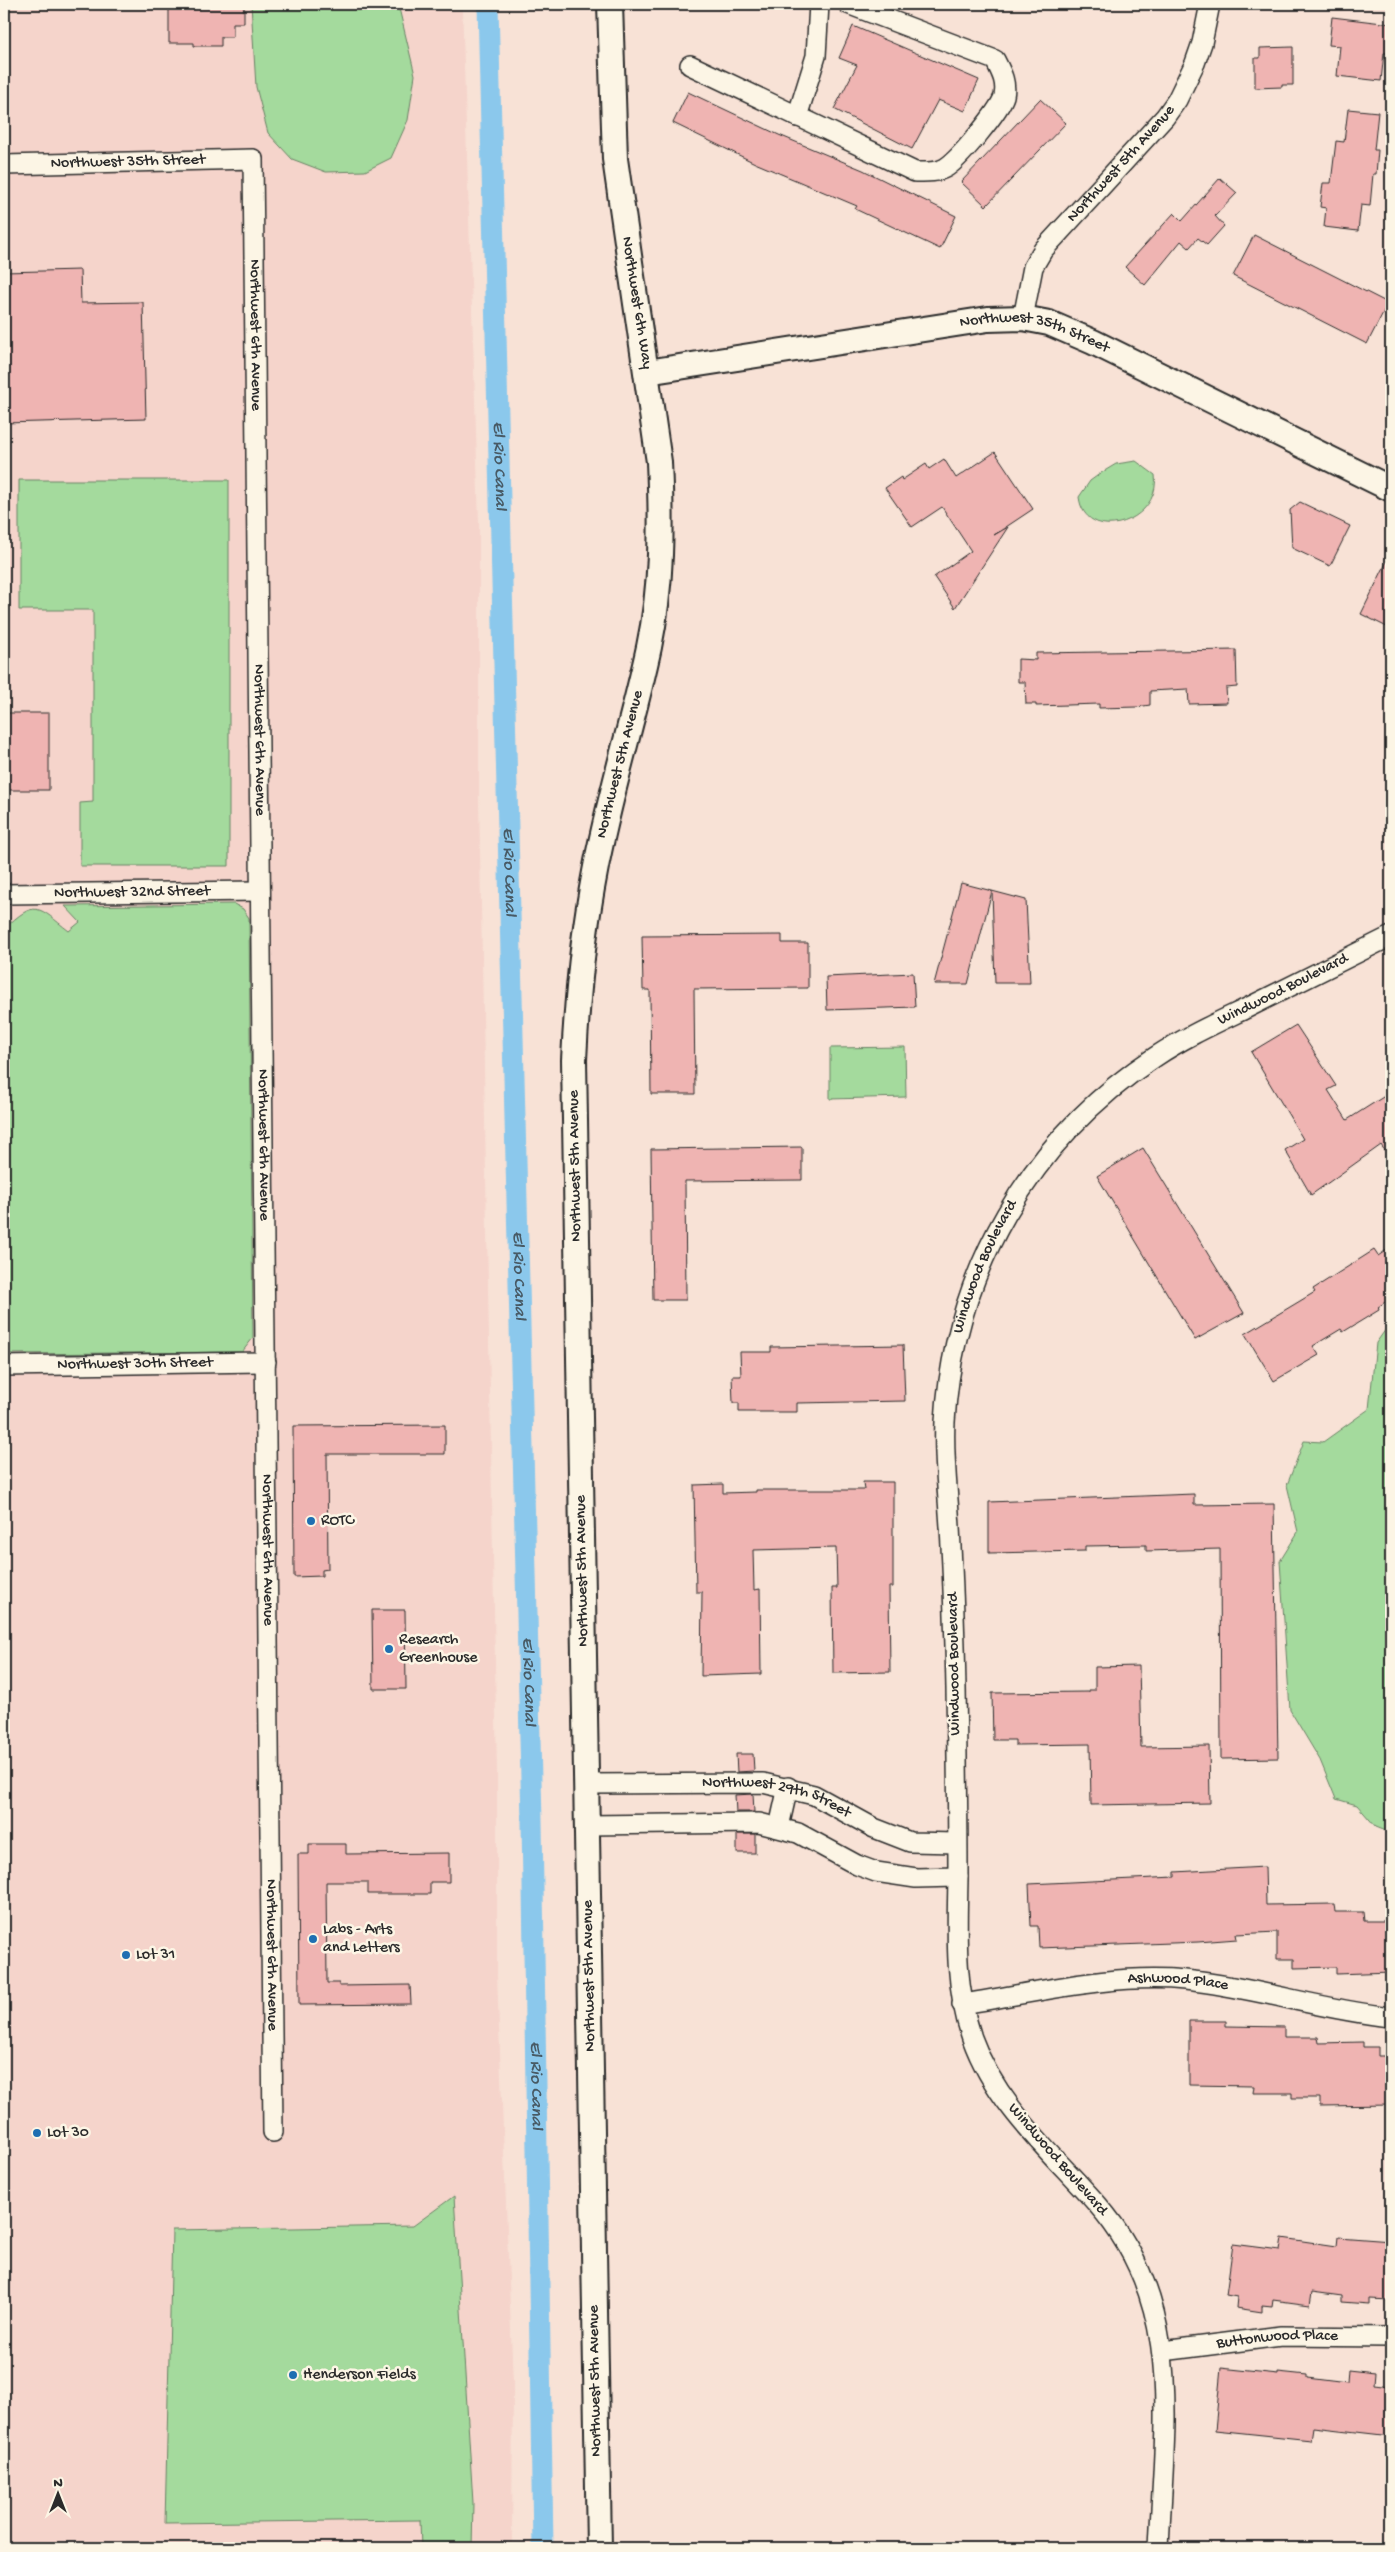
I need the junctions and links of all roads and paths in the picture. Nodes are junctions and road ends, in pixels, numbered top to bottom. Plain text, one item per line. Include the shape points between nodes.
1 (610, 4) edge
2 (819, 4) edge
3 (848, 4) edge
4 (1210, 4) edge
5 (690, 65) dead end
6 (797, 117) junction
7 (253, 159) joint
8 (4, 165) edge
9 (1023, 318) junction
10 (647, 372) junction
11 (1391, 488) edge
12 (656, 602) joint
13 (260, 891) junction
14 (4, 894) edge
15 (1391, 936) edge
16 (266, 1362) junction
17 (4, 1366) edge
18 (588, 1784) junction
19 (788, 1787) junction
20 (588, 1825) junction
21 (779, 1827) junction
22 (957, 1843) junction
23 (958, 1876) junction
24 (962, 2004) junction
25 (1391, 2017) edge
26 (273, 2132) dead end
27 (1391, 2337) edge
28 (1163, 2351) junction
29 (599, 2548) edge
30 (1159, 2548) edge

1 - 10 street, Northwest 6th Way via 615,159
2 - 6 street via 816,56
3 - 6 street via 995,60 1004,77 1004,96 993,117 946,168 932,173 915,172
4 - 9 street, Northwest 5th Avenue via 1202,43 1177,100 1152,134 1043,250 1034,267
5 - 6 street
7 - 8 street, Northwest 35th Street
7 - 13 street, Northwest 6th Avenue
9 - 10 street, Northwest 35th Street via 988,319 916,329
9 - 11 street, Northwest 35th Street via 1049,323 1093,342
10 - 12 street, Northwest 6th Way via 659,462 661,512 661,564
12 - 18 street, Northwest 5th Avenue via 649,645 595,872 577,998 574,1108
13 - 14 street, Northwest 32nd Street
13 - 16 street, Northwest 6th Avenue
15 - 22 street, Windwood Boulevard via 1226,1018 1161,1053 1132,1073 1096,1102 1034,1170 1008,1209 987,1250 969,1293 956,1337 944,1429 954,1594
16 - 17 street, Northwest 30th Street
16 - 26 street, Northwest 6th Avenue
18 - 19 street, Northwest 29th Street via 740,1782
18 - 20 street, Northwest 5th Avenue
19 - 21 street
19 - 22 street, Northwest 29th Street via 814,1795 901,1840
20 - 21 street, Northwest 29th Street via 739,1822
20 - 29 street, Northwest 5th Avenue
21 - 23 street, Northwest 29th Street via 798,1833 876,1872 916,1878
22 - 23 street, Windwood Boulevard
23 - 24 street, Windwood Boulevard via 956,1950
24 - 25 street, Ashwood Place via 1103,1982 1184,1980 1229,1985
24 - 28 street, Windwood Boulevard via 981,2059 1003,2098 1102,2209 1128,2245 1149,2292
27 - 28 street, Buttonwood Place via 1281,2336
28 - 30 street, Windwood Boulevard via 1165,2396

